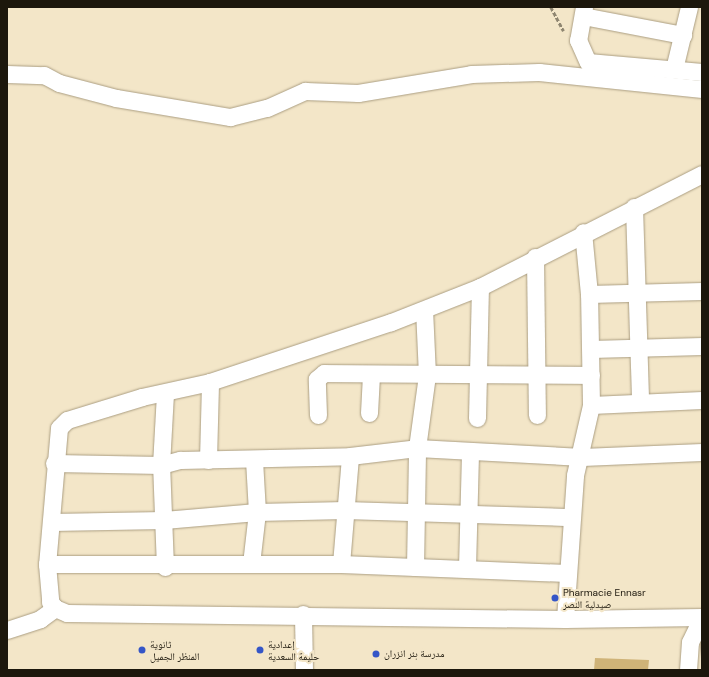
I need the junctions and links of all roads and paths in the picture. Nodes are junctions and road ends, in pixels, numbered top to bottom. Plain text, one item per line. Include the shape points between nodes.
1 (689, 7) edge
2 (584, 12) edge
3 (683, 35) junction
4 (674, 69) junction
5 (702, 72) edge
6 (7, 74) edge
7 (702, 89) edge
8 (702, 174) edge
9 (634, 207) junction
10 (583, 232) junction
11 (534, 257) junction
12 (480, 287) junction
13 (702, 291) edge
14 (635, 293) junction
15 (589, 294) junction
16 (424, 310) junction
17 (702, 346) edge
18 (591, 349) junction
19 (636, 350) junction
20 (371, 375) junction
21 (427, 375) junction
22 (479, 375) junction
23 (538, 375) junction
24 (590, 375) junction
25 (210, 382) junction
26 (165, 393) junction
27 (702, 400) edge
28 (640, 401) junction
29 (591, 405) junction
30 (369, 413) dead end
31 (538, 415) dead end
32 (318, 416) dead end
33 (477, 418) dead end
34 (417, 448) junction
35 (470, 452) junction
36 (702, 452) edge
37 (350, 456) junction
38 (582, 457) junction
39 (208, 460) junction
40 (254, 460) junction
41 (54, 463) junction
42 (160, 465) junction
43 (344, 510) junction
44 (256, 512) junction
45 (415, 513) junction
46 (467, 514) junction
47 (572, 517) junction
48 (164, 520) junction
49 (50, 522) junction
50 (47, 564) junction
51 (251, 564) junction
52 (341, 564) junction
53 (165, 567) junction
54 (415, 567) junction
55 (467, 568) junction
56 (567, 573) junction
57 (55, 608) junction
58 (303, 614) junction
59 (702, 617) edge
60 (566, 619) junction
61 (7, 630) edge
62 (304, 670) edge
63 (688, 670) edge

1 - 3 street
2 - 3 street
2 - 4 street via 578,40 588,62
3 - 4 street
4 - 5 street
6 - 7 street via 44,75 58,83 116,98 230,117 267,108 305,91 358,93 471,74 539,72
8 - 9 street
9 - 10 street
9 - 14 street
10 - 11 street
10 - 15 street
11 - 12 street
11 - 23 street
12 - 16 street
12 - 22 street
13 - 14 street
14 - 15 street
14 - 19 street
15 - 18 street
16 - 21 street
16 - 25 street
17 - 19 street
18 - 19 street
18 - 24 street
19 - 28 street
20 - 21 street
20 - 30 street
20 - 32 street via 319,375
21 - 22 street
21 - 34 street
22 - 23 street
22 - 33 street
23 - 24 street
23 - 31 street
24 - 29 street
25 - 26 street
25 - 39 street
26 - 41 street via 67,420 59,428
26 - 42 street
27 - 28 street
28 - 29 street
29 - 38 street
34 - 35 street
34 - 37 street
34 - 45 street
35 - 38 street
35 - 46 street
36 - 38 street
37 - 40 street
37 - 43 street
38 - 47 street via 575,475
39 - 40 street
39 - 42 street
40 - 44 street
41 - 42 street
41 - 49 street
42 - 48 street
43 - 44 street
43 - 45 street
43 - 52 street
44 - 48 street
44 - 51 street
45 - 46 street
45 - 54 street
46 - 47 street
46 - 55 street
47 - 56 street
48 - 49 street
48 - 53 street
49 - 50 street
50 - 53 street
50 - 57 street via 50,602
51 - 52 street
51 - 53 street
52 - 54 street
54 - 55 street
55 - 56 street
56 - 60 street
57 - 58 street via 67,613
57 - 61 street via 40,619
58 - 60 street
58 - 62 street
59 - 60 street
59 - 63 street via 690,642

